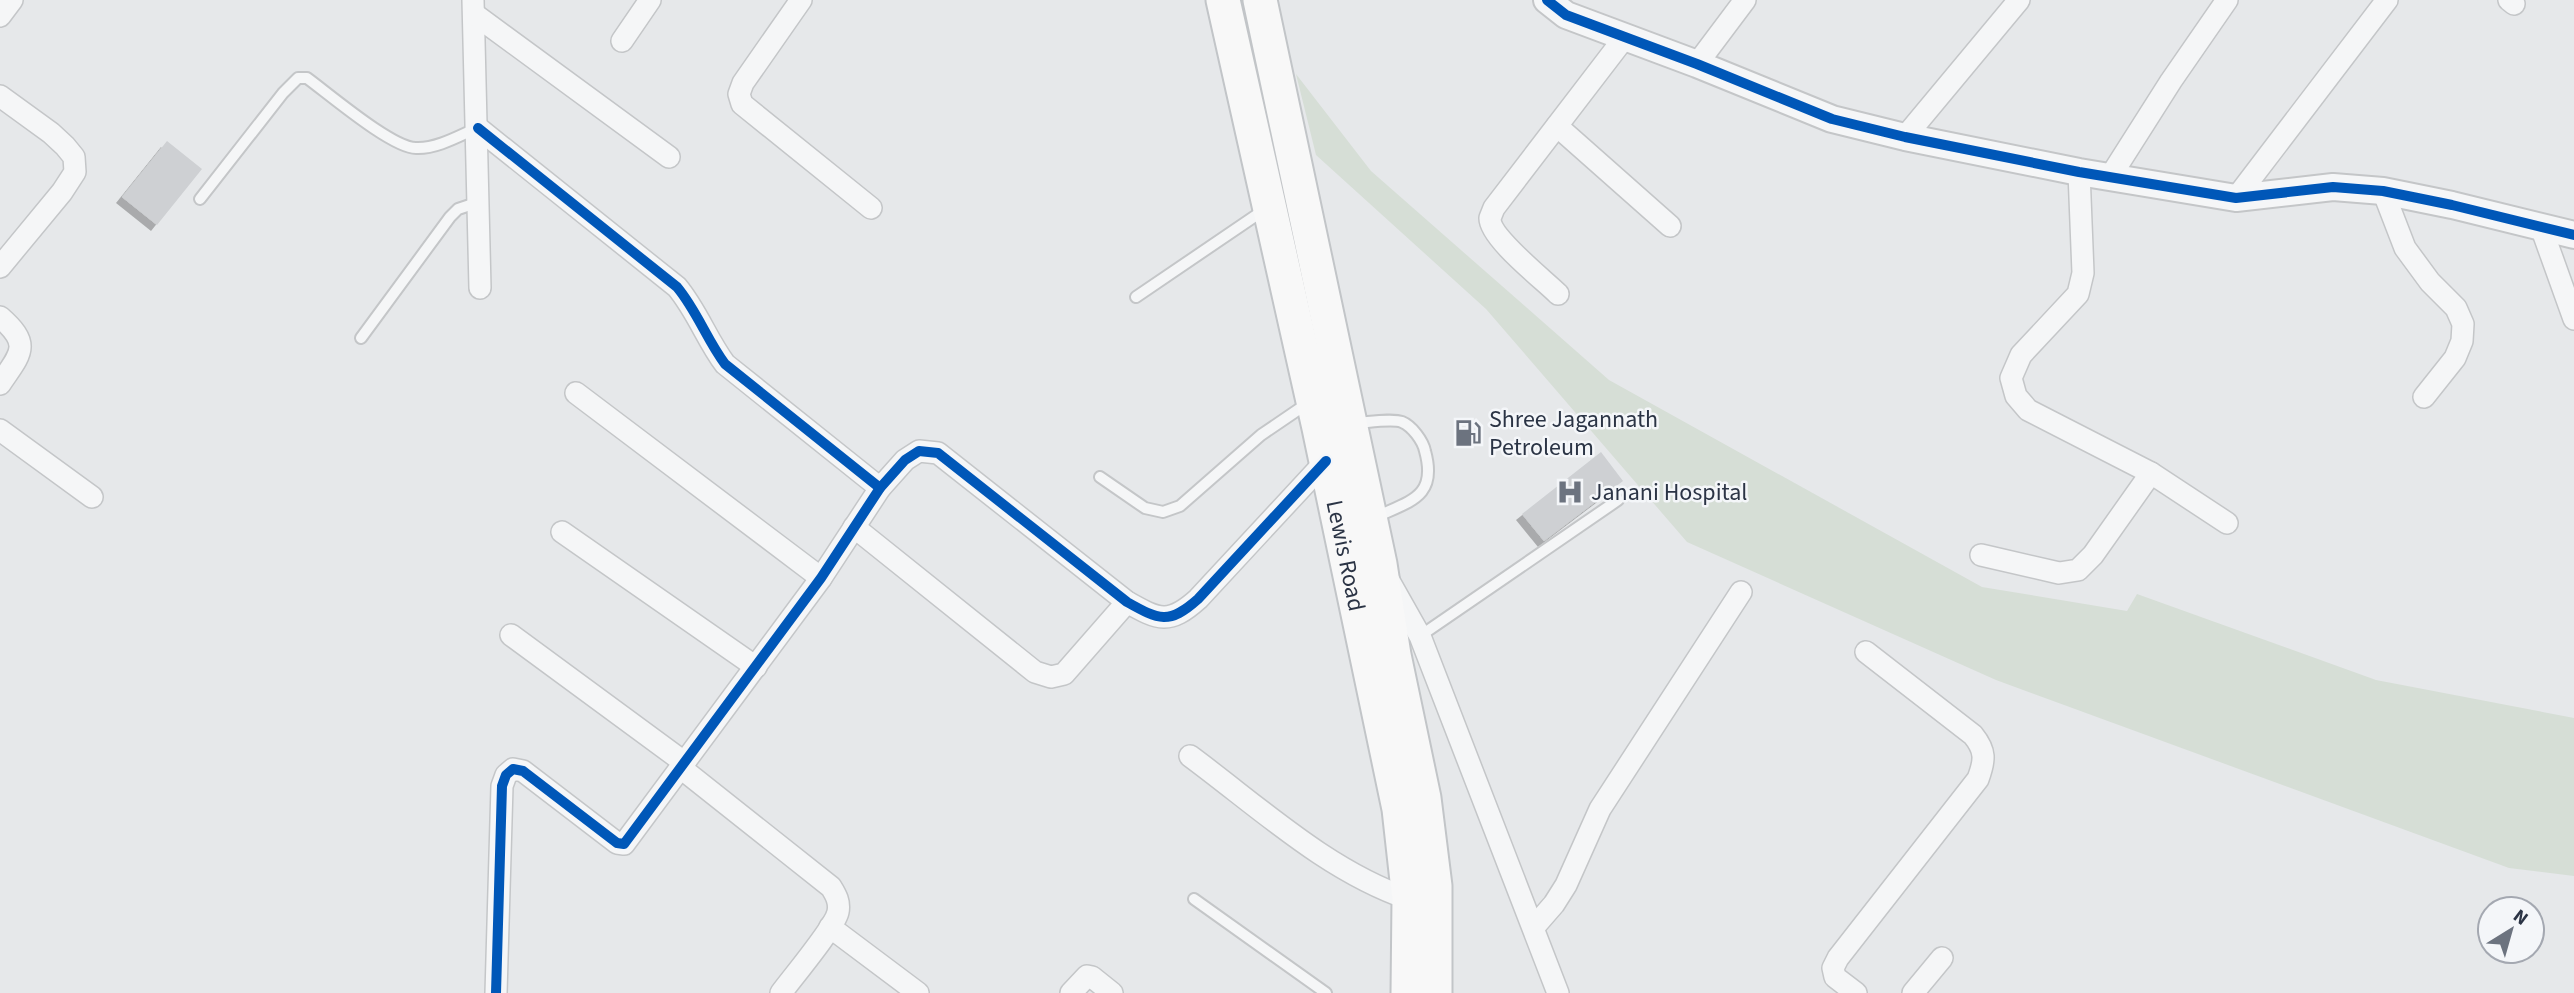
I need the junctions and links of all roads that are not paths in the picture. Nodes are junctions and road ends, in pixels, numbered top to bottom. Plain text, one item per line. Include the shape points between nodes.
1 (12, 0) edge
2 (650, 0) edge
3 (800, 0) edge
4 (1223, 0) edge
5 (1260, 0) edge
6 (1547, 0) edge
7 (1745, 0) edge
8 (2019, 0) edge
9 (2227, 0) edge
10 (2387, 0) edge
11 (474, 7) edge
12 (0, 16) edge
13 (1625, 37) junction
14 (622, 41) dead end
15 (1697, 64) junction
16 (0, 96) edge
17 (1557, 126) junction
18 (478, 128) junction
19 (1905, 137) junction
20 (669, 157) dead end
21 (2079, 172) junction
22 (2110, 177) junction
23 (2383, 191) junction
24 (2236, 198) junction
25 (200, 199) dead end
26 (476, 203) junction
27 (871, 208) dead end
28 (1268, 208) junction
29 (1670, 226) dead end
30 (2541, 227) junction
31 (2574, 235) edge
32 (0, 267) edge
33 (480, 288) dead end
34 (1558, 294) dead end
35 (1136, 297) dead end
36 (0, 317) edge
37 (2574, 319) edge
38 (361, 338) dead end
39 (0, 384) edge
40 (576, 393) dead end
41 (2424, 397) dead end
42 (1330, 421) junction
43 (0, 430) edge
44 (1326, 461) junction
45 (2151, 473) junction
46 (1100, 477) dead end
47 (880, 488) junction
48 (92, 497) dead end
49 (1618, 500) dead end
50 (1356, 520) junction
51 (2227, 523) dead end
52 (854, 527) junction
53 (562, 532) dead end
54 (1981, 555) dead end
55 (1380, 564) junction
56 (821, 578) junction
57 (1741, 592) dead end
58 (1127, 602) junction
59 (511, 635) dead end
60 (1420, 636) junction
61 (1866, 652) dead end
62 (756, 667) junction
63 (1190, 755) dead end
64 (683, 766) junction
65 (1194, 899) dead end
66 (1409, 899) junction
67 (830, 927) junction
68 (1534, 927) junction
69 (1942, 958) dead end
70 (1914, 992) edge
71 (496, 993) edge
72 (781, 993) edge
73 (918, 993) edge
74 (1071, 993) edge
75 (1112, 993) edge
76 (1326, 993) edge
77 (1408, 993) edge
78 (1435, 993) edge
79 (1558, 993) edge
80 (1856, 993) edge

1 - 12 street
2 - 14 street
3 - 27 street via 743,83 741,104
4 - 28 main road, Lewis Road
5 - 42 main road, Lewis Road via 1297,166
6 - 13 street via 1566,15
7 - 15 street
8 - 19 street
9 - 22 street
10 - 24 street
11 - 18 street
11 - 20 street
13 - 15 street
13 - 17 street
15 - 19 street via 1832,119
16 - 32 street via 65,146 74,157 75,172
17 - 29 street
17 - 34 street via 1490,218 1506,245
18 - 25 lane via 414,149 387,137 307,78 298,78
18 - 26 street
18 - 47 street via 677,287 726,364
19 - 21 street
21 - 22 street
21 - 45 street via 2083,273 2078,294 2021,355 2011,378 2013,387 2028,410
22 - 24 street
23 - 24 street via 2333,187
23 - 30 street
23 - 41 street via 2405,248 2463,324 2455,358
26 - 33 street
26 - 38 lane via 450,217
28 - 35 lane
28 - 42 main road, Lewis Road
30 - 31 street
30 - 37 street
36 - 39 street via 21,340 19,353
40 - 56 street
42 - 44 main road, Lewis Road
42 - 46 lane via 1261,435 1180,506 1163,512 1144,508
42 - 50 main road, Lewis Road
42 - 50 lane via 1401,421 1423,445 1429,467 1429,481 1416,498
43 - 48 street
44 - 50 main road, Lewis Road
44 - 58 street via 1184,611 1169,618 1155,617
45 - 51 street
45 - 54 street via 2078,570 2059,573
47 - 52 street
47 - 58 street via 919,451 938,453
49 - 60 lane
50 - 55 main road, Lewis Road
50 - 66 main road, Lewis Road
52 - 56 street
52 - 58 street via 1035,672 1051,677 1064,674
53 - 62 street
55 - 60 street
55 - 78 main road, Lewis Road via 1424,798 1435,886
56 - 62 street
57 - 68 street via 1600,809 1566,885
59 - 64 street
60 - 68 street
61 - 80 street via 1973,735 1985,760 1978,779 1838,958 1835,977
62 - 64 street
63 - 66 street via 1324,856
64 - 67 street via 831,887 838,898 838,913
64 - 71 street via 624,844 523,771 513,769 506,775
65 - 76 lane
66 - 77 main road, Lewis Road
67 - 72 street
67 - 73 street
68 - 79 street
69 - 70 street
74 - 75 street via 1087,975

